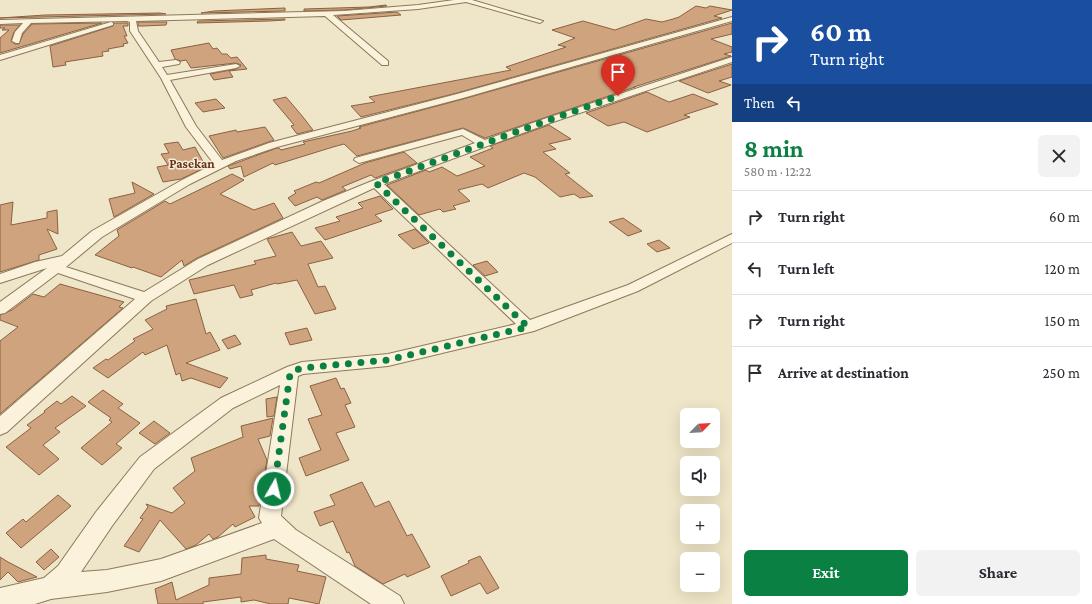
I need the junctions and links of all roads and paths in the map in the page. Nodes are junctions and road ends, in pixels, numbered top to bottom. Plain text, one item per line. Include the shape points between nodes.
1 (467, 0) edge
2 (327, 14) junction
3 (129, 19) junction
4 (732, 19) edge
5 (29, 21) junction
6 (540, 21) dead end
7 (0, 22) edge
8 (16, 41) dead end
9 (160, 54) dead end
10 (149, 56) junction
11 (0, 58) edge
12 (732, 59) edge
13 (176, 62) dead end
14 (385, 63) dead end
15 (716, 64) junction
16 (156, 65) junction
17 (236, 66) dead end
18 (732, 70) edge
19 (164, 78) junction
20 (484, 144) junction
21 (358, 160) dead end
22 (220, 164) junction
23 (376, 183) junction
24 (732, 238) edge
25 (61, 264) junction
26 (0, 279) edge
27 (146, 298) junction
28 (0, 309) edge
29 (528, 327) junction
30 (293, 371) junction
31 (0, 427) edge
32 (276, 528) junction
33 (51, 587) junction
34 (0, 600) edge
35 (392, 604) edge

1 - 2 street via 418,7
1 - 6 street
2 - 3 street
2 - 14 street
3 - 5 street
3 - 10 street via 133,21 134,31
3 - 11 street
4 - 22 street via 460,96 273,145
5 - 7 street
5 - 8 street via 19,32
9 - 10 street
10 - 16 street
12 - 15 street
13 - 16 street
15 - 18 street
15 - 20 street
16 - 19 street
17 - 19 street
19 - 22 street via 191,127
20 - 21 street via 463,132
20 - 23 street
22 - 25 street via 97,234
23 - 27 street via 203,262
23 - 29 street
24 - 29 street via 634,288
25 - 26 street via 40,265
25 - 27 street
25 - 28 street
27 - 31 street
29 - 30 street via 388,360
30 - 32 street via 290,374 270,518
30 - 33 street via 227,403 147,463 104,518 66,574
32 - 33 street via 161,570 107,581
32 - 35 street
33 - 34 street

